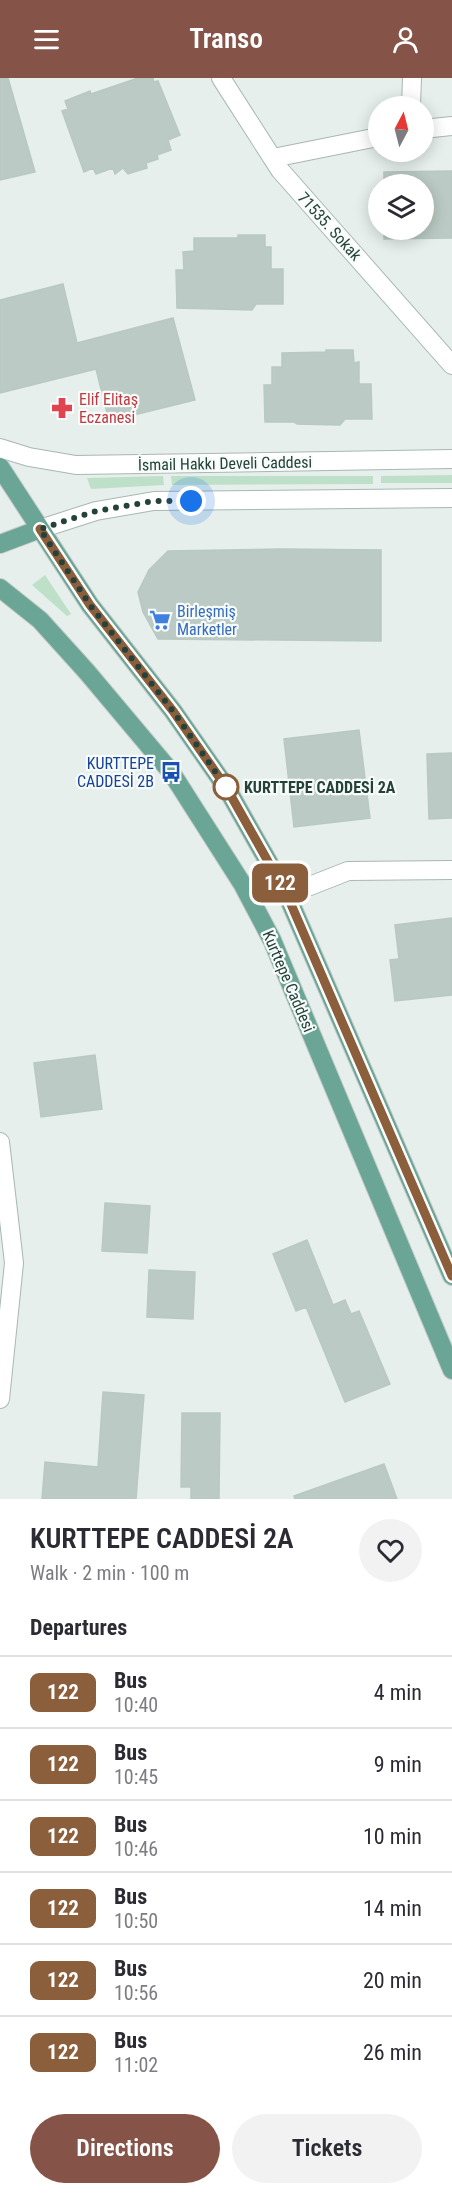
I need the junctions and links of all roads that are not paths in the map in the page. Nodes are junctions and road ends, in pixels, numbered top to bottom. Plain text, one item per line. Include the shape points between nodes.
1 (221, 78) edge
2 (412, 78) edge
3 (411, 96) edge
4 (452, 126) edge
5 (434, 128) edge
6 (368, 139) edge
7 (273, 158) junction
8 (452, 365) edge
9 (0, 448) edge
10 (452, 459) edge
11 (0, 467) edge
12 (452, 498) edge
13 (40, 529) junction
14 (0, 544) edge
15 (0, 588) edge
16 (452, 870) edge
17 (287, 895) junction
18 (0, 1142) edge
19 (7, 1262) edge
20 (452, 1276) edge
21 (452, 1370) edge
22 (0, 1400) edge

1 - 7 street, 71535. Sokak
2 - 3 street
4 - 5 street
6 - 7 street
7 - 8 street, 71535. Sokak
9 - 10 street, İsmail Hakkı Develi Caddesi via 29,458 76,465
11 - 13 main road, Kurttepe Caddesi
12 - 13 street via 154,501 96,511
13 - 14 main road
13 - 17 main road, Kurttepe Caddesi via 90,605 173,711 226,787
15 - 21 main road, Kurttepe Caddesi via 40,620 171,772 243,885 273,940
16 - 17 street via 348,871
17 - 20 main road, Kurttepe Caddesi
18 - 19 street
19 - 22 street

